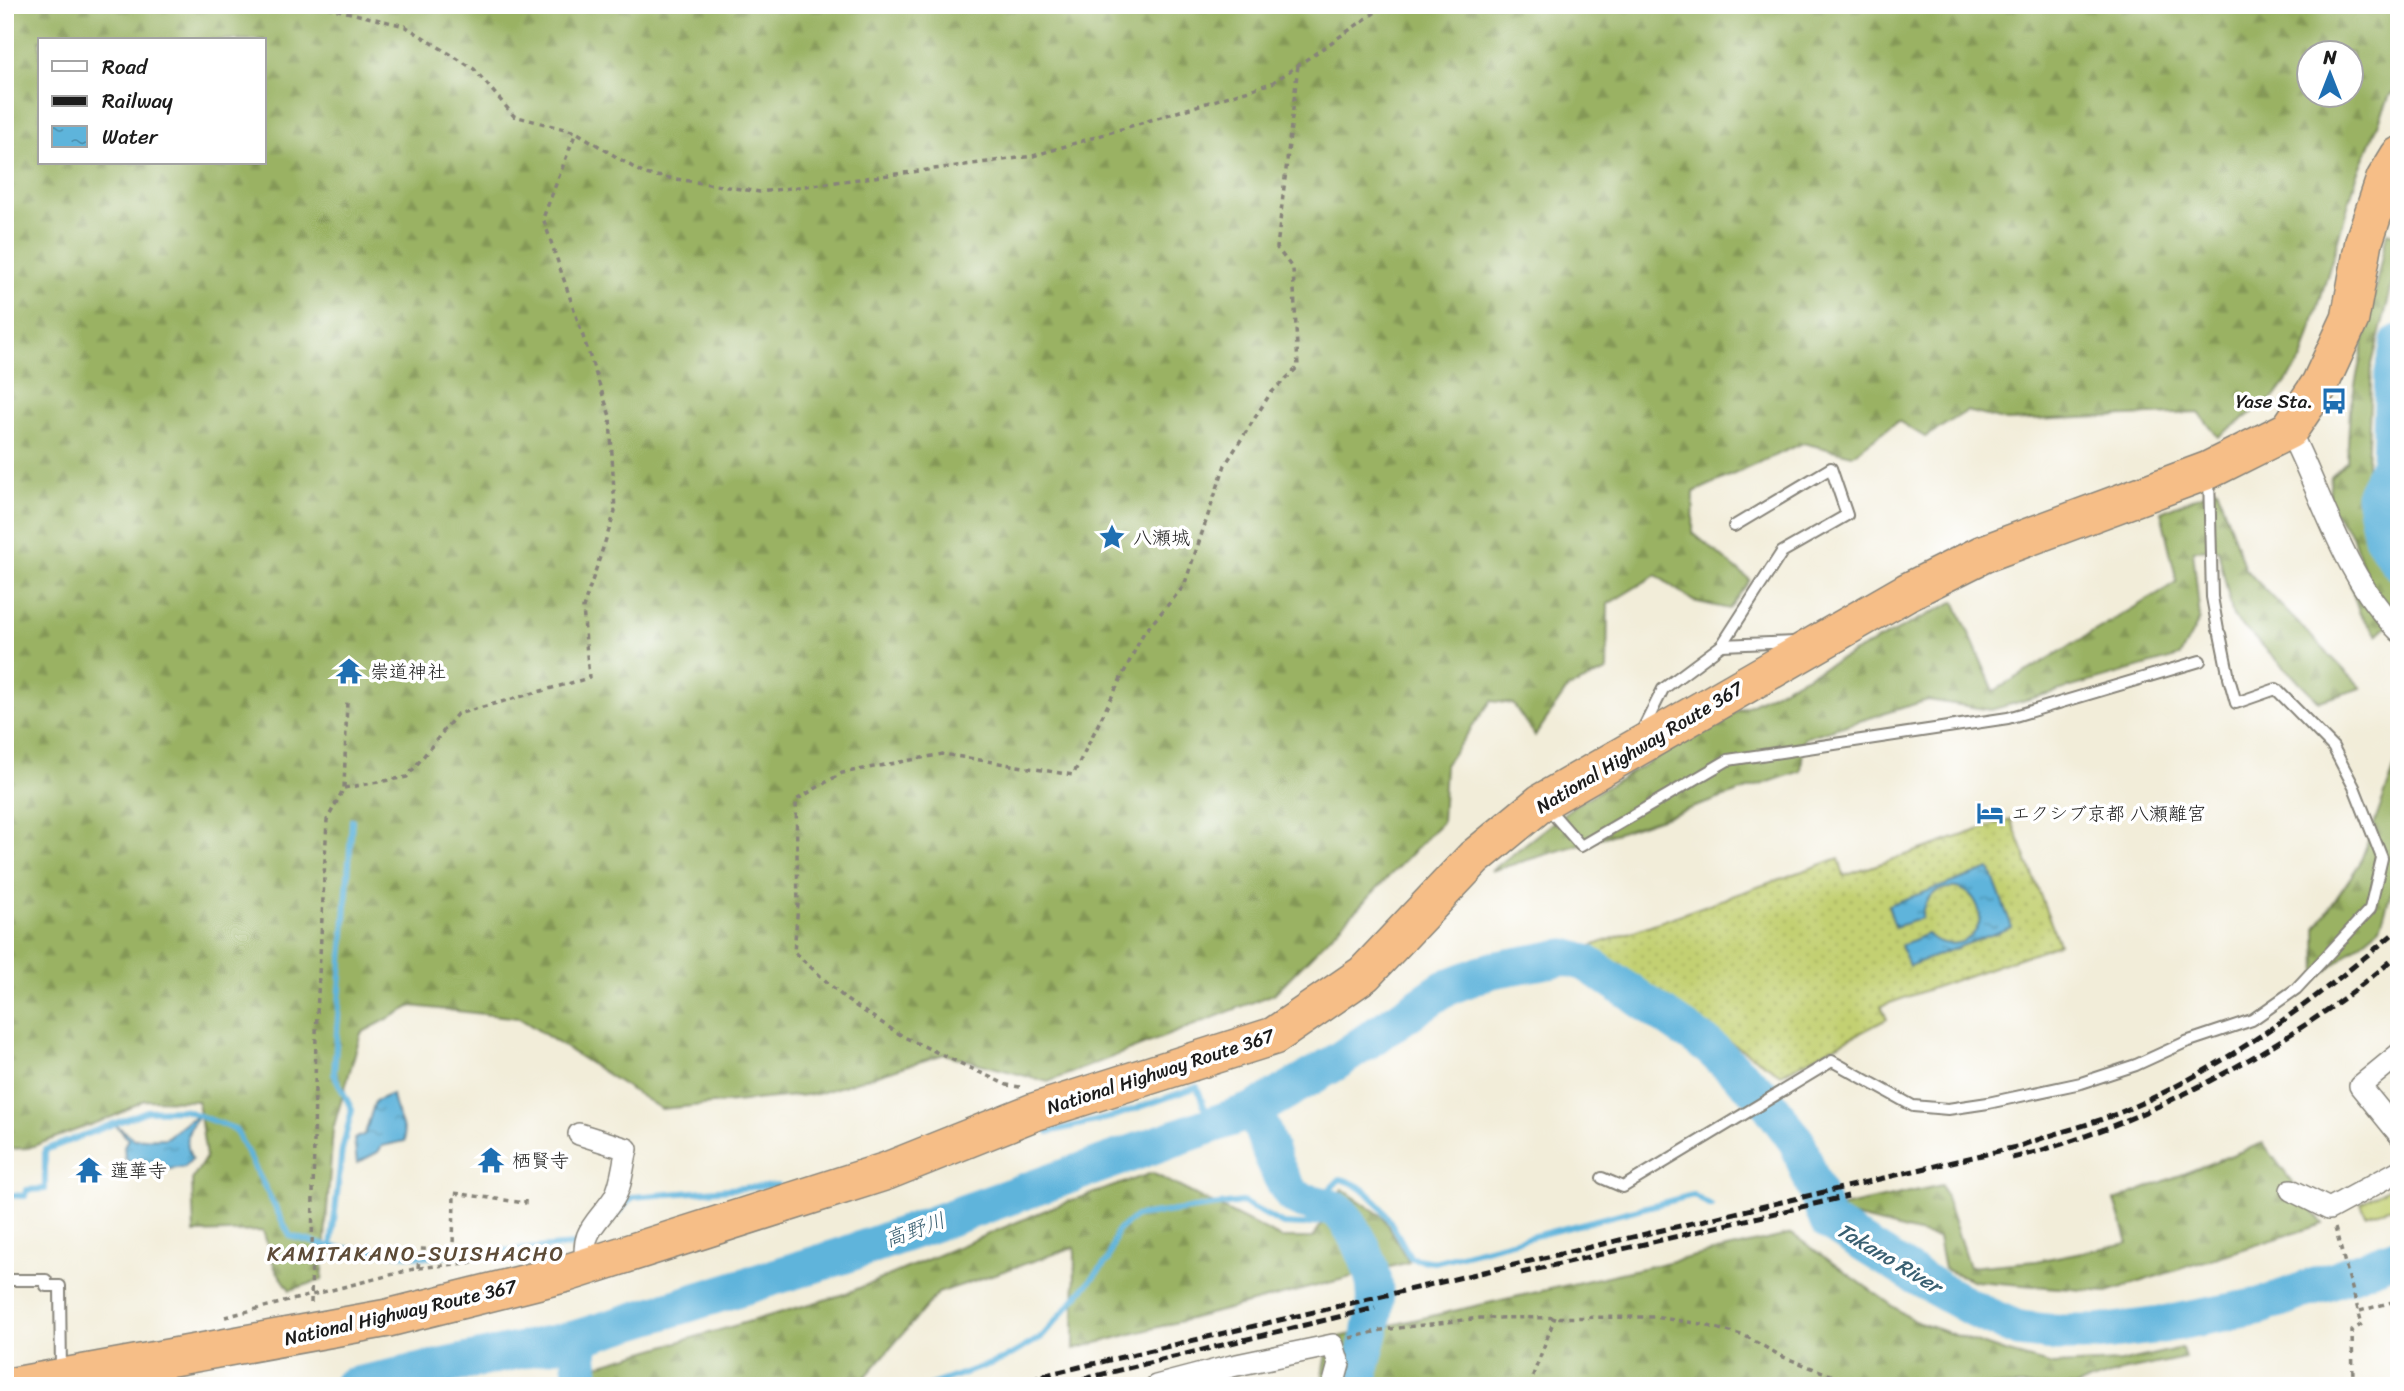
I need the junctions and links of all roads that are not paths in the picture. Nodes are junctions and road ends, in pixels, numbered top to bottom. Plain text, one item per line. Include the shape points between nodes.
1 (2399, 156) edge
2 (2289, 430) junction
3 (2209, 470) junction
4 (1734, 526) dead end
5 (2399, 631) edge
6 (1820, 641) junction
7 (1722, 645) junction
8 (2223, 655) junction
9 (1634, 748) junction
10 (1542, 802) junction
11 (2399, 1054) edge
12 (579, 1134) dead end
13 (2399, 1134) edge
14 (2399, 1171) edge
15 (1602, 1178) dead end
16 (2291, 1190) dead end
17 (587, 1266) junction
18 (5, 1280) edge
19 (61, 1378) junction
20 (14, 1386) edge
21 (1156, 1386) edge
22 (1333, 1386) edge

1 - 2 highway, National Highway Route 367 via 2385,179 2364,241 2350,318 2320,384
2 - 3 highway, National Highway Route 367
2 - 5 street via 2356,573 2381,614
3 - 6 highway, National Highway Route 367 via 1983,554
3 - 8 lane via 2212,597
4 - 7 lane via 1830,468 1847,515 1782,552
6 - 7 lane
6 - 9 highway, National Highway Route 367
7 - 9 lane via 1663,689
8 - 10 lane via 2008,718 1728,760 1581,846
8 - 15 lane via 2236,703 2276,689 2333,747 2382,858 2370,909 2296,989 2252,1020 2136,1065 2081,1083 1988,1103 1948,1109 1913,1106 1832,1061 1623,1187
9 - 10 highway, National Highway Route 367
10 - 17 highway, National Highway Route 367 via 1474,858 1364,974 1274,1036 1034,1112 887,1171
11 - 13 street via 2360,1086
12 - 17 street via 627,1149 616,1196 592,1224 583,1250
14 - 16 street via 2329,1209
17 - 19 highway, National Highway Route 367 via 388,1318
18 - 19 lane via 46,1280 46,1286 60,1286
19 - 20 highway, National Highway Route 367
21 - 22 street via 1333,1345 1339,1364

